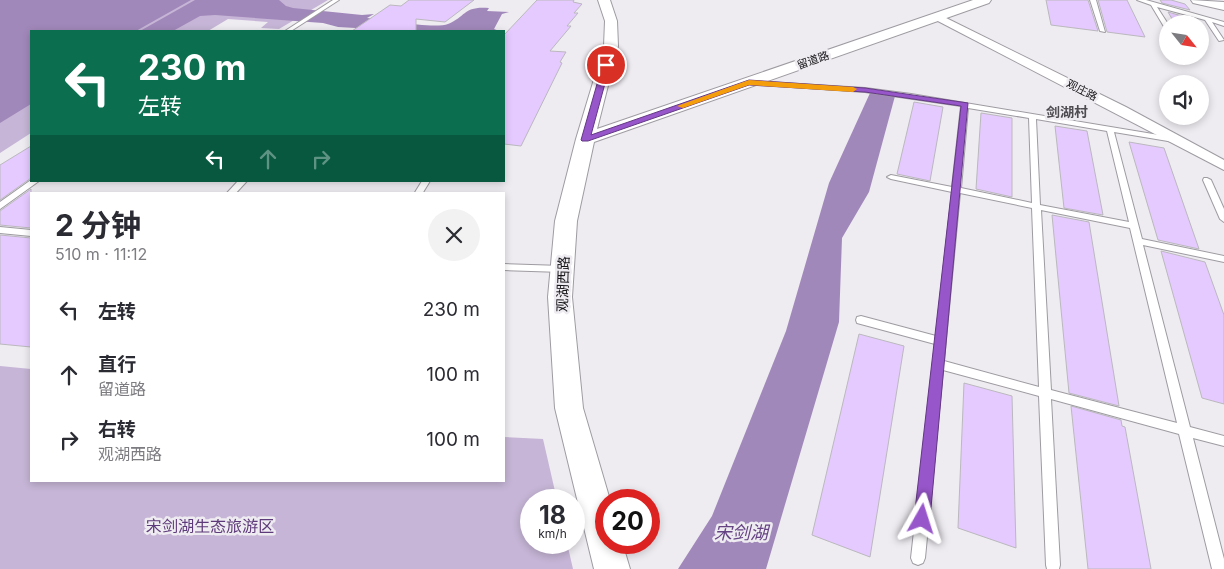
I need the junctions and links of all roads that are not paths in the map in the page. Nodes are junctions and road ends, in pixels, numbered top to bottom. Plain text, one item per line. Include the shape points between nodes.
1 (336, 0) edge
2 (604, 0) edge
3 (985, 0) edge
4 (1093, 0) edge
5 (1140, 0) edge
6 (1198, 0) edge
7 (1218, 0) edge
8 (1224, 1) edge
9 (1153, 4) junction
10 (1224, 6) edge
11 (1160, 15) edge
12 (1195, 15) edge
13 (938, 17) junction
14 (1209, 19) edge
15 (1209, 22) edge
16 (1224, 24) edge
17 (290, 30) edge
18 (1103, 31) dead end
19 (1221, 40) dead end
20 (749, 83) junction
21 (965, 104) junction
22 (1032, 116) junction
23 (1110, 129) junction
24 (585, 140) junction
25 (1175, 140) junction
26 (1224, 166) edge
27 (891, 177) dead end
28 (1207, 180) dead end
29 (35, 182) edge
30 (242, 182) edge
31 (956, 190) junction
32 (232, 192) edge
33 (0, 206) edge
34 (1036, 206) junction
35 (1224, 219) edge
36 (1134, 226) junction
37 (0, 230) edge
38 (30, 233) edge
39 (1138, 241) junction
40 (1224, 259) edge
41 (505, 267) edge
42 (562, 269) junction
43 (861, 320) dead end
44 (940, 342) junction
45 (938, 364) junction
46 (1045, 392) junction
47 (1185, 430) junction
48 (1224, 441) edge
49 (918, 558) dead end
50 (1053, 565) dead end
51 (612, 569) edge
52 (1219, 569) edge

1 - 17 lane
2 - 24 street, 观湖西路 via 611,21 611,46
3 - 13 street, 留道路
4 - 18 lane
5 - 9 lane
6 - 10 main road
7 - 8 main road
9 - 11 lane
9 - 12 lane
13 - 20 street, 留道路
13 - 25 street, 观庄路
14 - 16 lane
15 - 19 lane
20 - 21 lane via 865,90
20 - 24 street, 留道路
21 - 22 lane
21 - 31 lane
22 - 23 lane
22 - 34 lane
23 - 25 lane
23 - 36 lane
24 - 42 street, 观湖西路 via 566,222
25 - 26 street, 观庄路
27 - 31 lane
28 - 35 lane
29 - 33 lane
30 - 32 lane
31 - 34 lane
31 - 44 lane
34 - 36 lane
34 - 46 lane
36 - 39 lane
37 - 38 lane
39 - 40 lane
39 - 47 lane
41 - 42 lane
42 - 51 street, 观湖西路 via 560,297 570,408
43 - 44 lane
44 - 45 lane
45 - 46 lane
45 - 49 lane
46 - 47 lane
46 - 50 lane
47 - 48 lane
47 - 52 lane

